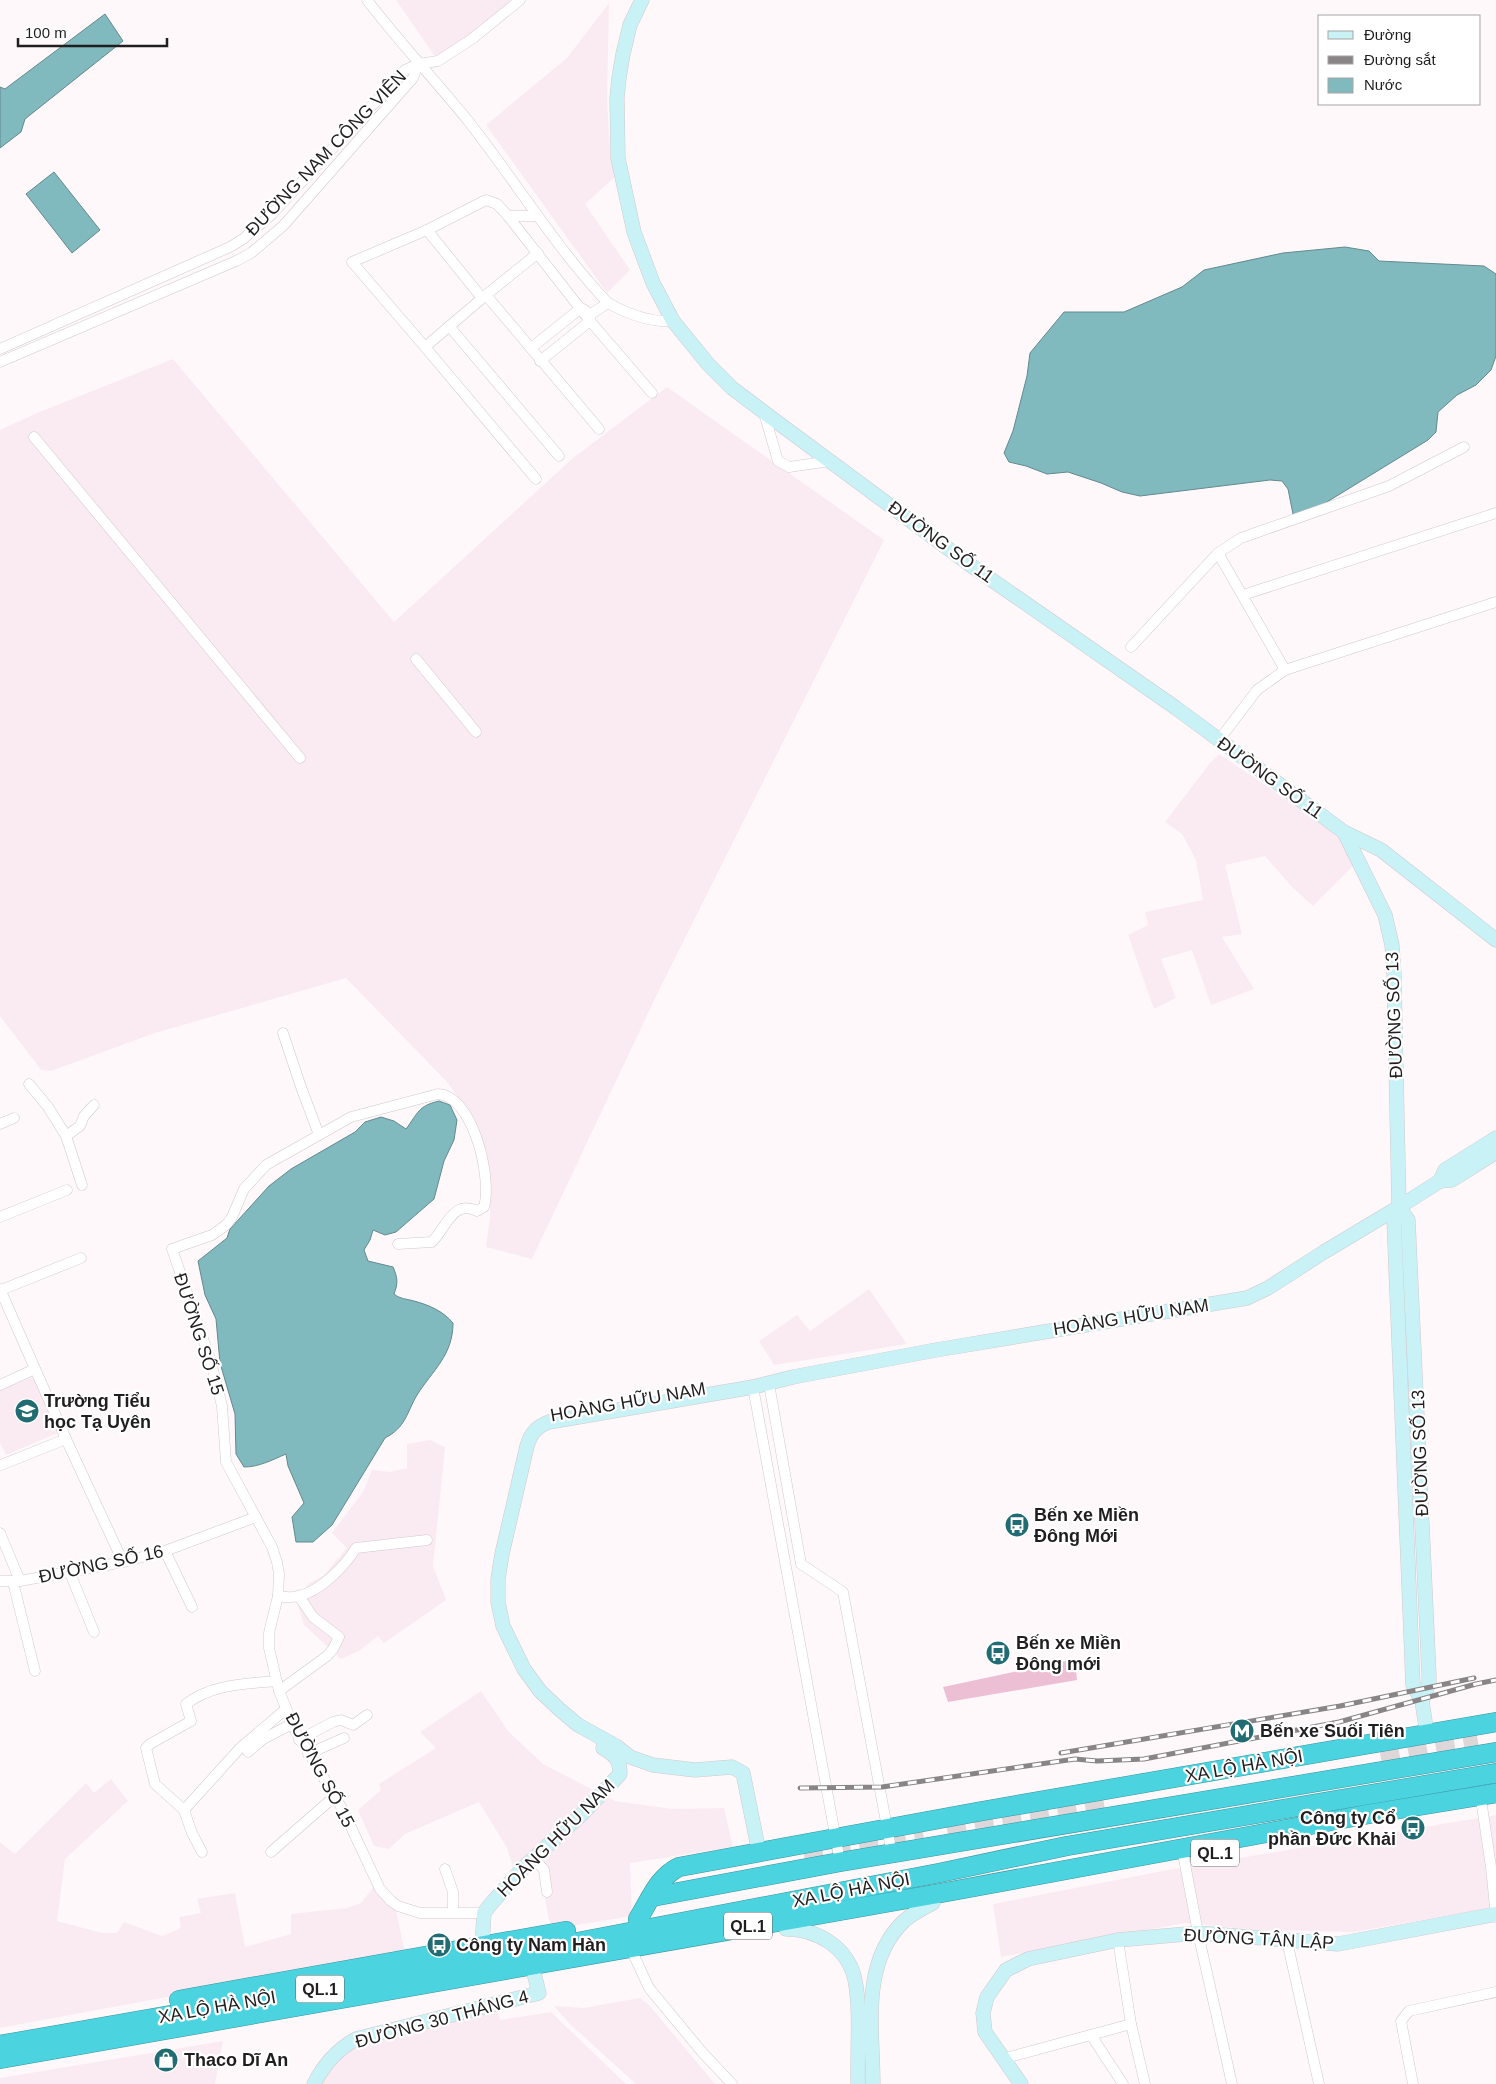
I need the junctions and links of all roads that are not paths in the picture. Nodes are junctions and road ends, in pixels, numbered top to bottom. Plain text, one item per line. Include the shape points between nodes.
1 (367, 0) edge
2 (520, 0) edge
3 (642, 0) edge
4 (418, 64) junction
5 (376, 101) junction
6 (384, 110) junction
7 (508, 216) junction
8 (537, 216) junction
9 (427, 230) junction
10 (538, 253) junction
11 (484, 296) junction
12 (608, 303) junction
13 (580, 308) junction
14 (591, 317) junction
15 (673, 321) junction
16 (449, 326) junction
17 (424, 347) junction
18 (0, 348) edge
19 (530, 348) junction
20 (540, 361) junction
21 (0, 362) edge
22 (652, 393) dead end
23 (764, 413) junction
24 (599, 429) dead end
25 (34, 437) dead end
26 (1464, 447) dead end
27 (559, 456) dead end
28 (830, 461) junction
29 (536, 479) dead end
30 (1496, 513) edge
31 (1218, 553) junction
32 (1243, 595) junction
33 (1496, 602) edge
34 (1131, 647) dead end
35 (416, 659) dead end
36 (1285, 670) junction
37 (476, 732) dead end
38 (1219, 740) junction
39 (300, 758) dead end
40 (1344, 832) junction
41 (1496, 940) edge
42 (284, 1033) dead end
43 (30, 1084) dead end
44 (94, 1105) dead end
45 (14, 1118) dead end
46 (0, 1124) edge
47 (319, 1135) junction
48 (66, 1136) junction
49 (1496, 1138) edge
50 (1496, 1152) edge
51 (1440, 1181) junction
52 (82, 1185) dead end
53 (68, 1190) dead end
54 (1399, 1207) junction
55 (0, 1217) edge
56 (398, 1244) dead end
57 (80, 1258) dead end
58 (1, 1295) edge
59 (35, 1369) junction
60 (793, 1376) junction
61 (769, 1384) junction
62 (0, 1385) edge
63 (753, 1387) junction
64 (66, 1439) junction
65 (0, 1465) edge
66 (256, 1516) junction
67 (0, 1533) edge
68 (427, 1540) dead end
69 (1424, 1542) junction
70 (1407, 1543) junction
71 (165, 1551) junction
72 (123, 1562) junction
73 (70, 1573) junction
74 (0, 1581) edge
75 (17, 1582) junction
76 (278, 1596) junction
77 (299, 1596) junction
78 (192, 1607) dead end
79 (94, 1632) dead end
80 (35, 1671) dead end
81 (278, 1686) junction
82 (1422, 1701) junction
83 (286, 1708) junction
84 (367, 1715) dead end
85 (1496, 1722) edge
86 (292, 1724) junction
87 (1496, 1732) edge
88 (1427, 1734) junction
89 (1477, 1736) tunnel mouth
90 (344, 1738) dead end
91 (299, 1740) junction
92 (248, 1752) dead end
93 (1496, 1752) edge
94 (1380, 1753) tunnel mouth
95 (308, 1754) junction
96 (1430, 1762) junction
97 (1496, 1773) edge
98 (1434, 1783) junction
99 (1496, 1793) edge
100 (334, 1797) junction
101 (1104, 1802) tunnel mouth
102 (1489, 1805) edge
103 (184, 1810) junction
104 (888, 1829) junction
105 (947, 1829) tunnel mouth
106 (923, 1833) tunnel mouth
107 (836, 1838) junction
108 (202, 1852) dead end
109 (271, 1852) dead end
110 (759, 1852) junction
111 (1183, 1853) junction
112 (892, 1854) junction
113 (804, 1855) tunnel mouth
114 (534, 1858) junction
115 (840, 1862) junction
116 (444, 1869) dead end
117 (661, 1880) junction
118 (1037, 1880) junction
119 (547, 1892) dead end
120 (652, 1897) junction
121 (933, 1903) junction
122 (865, 1910) junction
123 (453, 1912) junction
124 (484, 1913) junction
125 (1496, 1915) edge
126 (639, 1925) junction
127 (786, 1929) junction
128 (1198, 1933) junction
129 (1118, 1940) junction
130 (1287, 1941) junction
131 (632, 1952) junction
132 (483, 1953) junction
133 (533, 1969) junction
134 (1496, 1992) edge
135 (872, 1995) junction
136 (857, 1998) junction
137 (1131, 2024) junction
138 (0, 2032) edge
139 (30, 2034) junction
140 (1091, 2035) junction
141 (0, 2045) edge
142 (81, 2049) junction
143 (0, 2059) edge
144 (1002, 2059) junction
145 (0, 2068) edge
146 (314, 2084) edge
147 (732, 2084) edge
148 (858, 2084) edge
149 (874, 2084) edge
150 (1021, 2084) edge
151 (1123, 2084) edge
152 (1145, 2084) edge
153 (1232, 2084) edge
154 (1319, 2084) edge
155 (1413, 2084) edge

1 - 4 street
2 - 4 street via 472,40 438,61
3 - 15 street, ĐƯỜNG SỐ 11 via 630,25 619,78 618,158 634,232 653,283
4 - 5 street, ĐƯỜNG NAM CÔNG VIÊN via 405,70
4 - 6 street, ĐƯỜNG NAM CÔNG VIÊN via 413,78
4 - 8 street via 468,122
5 - 6 street
5 - 18 street, ĐƯỜNG NAM CÔNG VIÊN via 272,214 243,239
6 - 21 street, ĐƯỜNG NAM CÔNG VIÊN via 283,226 251,252
7 - 8 street
7 - 9 street via 497,204 486,200
7 - 10 street
8 - 12 street
9 - 11 street
9 - 17 street via 352,262
10 - 11 street
10 - 13 street
11 - 16 street
11 - 19 street
12 - 14 street
12 - 15 street via 650,321
13 - 14 street
13 - 19 street
14 - 20 street
14 - 22 street
15 - 23 street, ĐƯỜNG SỐ 11 via 708,364
16 - 17 street
16 - 27 street
17 - 29 street
19 - 20 street
20 - 24 street
23 - 28 street, ĐƯỜNG SỐ 11
23 - 28 street via 778,461 783,465 789,467
25 - 39 street
26 - 31 street via 1389,486 1241,538
28 - 38 street, ĐƯỜNG SỐ 11 via 969,564
30 - 32 street
31 - 32 street
31 - 34 street
32 - 36 street
33 - 36 street
35 - 37 street
36 - 38 street via 1257,690
38 - 40 street, ĐƯỜNG SỐ 11
40 - 41 street, ĐƯỜNG SỐ 11 via 1381,850
40 - 54 street, ĐƯỜNG SỐ 13 via 1385,915 1392,946 1396,1000
42 - 47 street
43 - 48 street
44 - 48 street via 80,1126
45 - 46 street
47 - 56 street, ĐƯỜNG SỐ 15 via 351,1117 438,1094 451,1097 458,1104 478,1142 486,1179 486,1201 481,1211 460,1208 432,1242
47 - 66 street, ĐƯỜNG SỐ 15 via 266,1165 255,1175 244,1189 232,1217 219,1231 172,1249 211,1362 222,1406 226,1462
48 - 52 street
49 - 51 street, HOÀNG HỮU NAM via 1445,1170
50 - 51 street, HOÀNG HỮU NAM via 1452,1180
51 - 54 street, HOÀNG HỮU NAM
53 - 55 street
54 - 60 street, HOÀNG HỮU NAM via 1268,1288 1246,1298
54 - 69 street, ĐƯỜNG SỐ 13 via 1408,1220
54 - 70 street, ĐƯỜNG SỐ 13 via 1394,1221
57 - 58 street
58 - 59 street
59 - 62 street
59 - 64 street
60 - 61 street, HOÀNG HỮU NAM
60 - 114 street, HOÀNG HỮU NAM via 768,1376 547,1415 530,1424 524,1434 493,1554 491,1601 496,1627 514,1665 535,1696 575,1732 612,1753 620,1763 620,1774
61 - 63 street, HOÀNG HỮU NAM
61 - 104 street via 801,1564 843,1592
63 - 107 street
63 - 110 street, HOÀNG HỮU NAM via 549,1422 535,1429 530,1437 502,1554 498,1602 503,1626 524,1669 540,1691 578,1725 630,1757 653,1765 695,1770 732,1767 743,1773
64 - 65 street
64 - 72 street
66 - 71 street, ĐƯỜNG SỐ 16
66 - 76 street, ĐƯỜNG SỐ 15 via 272,1547 279,1574
67 - 75 street
68 - 77 street via 356,1548 325,1582
69 - 70 street
69 - 82 street, ĐƯỜNG SỐ 13 via 1429,1683
70 - 82 street, ĐƯỜNG SỐ 13 via 1413,1685
71 - 72 street, ĐƯỜNG SỐ 16
71 - 78 street
72 - 73 street, ĐƯỜNG SỐ 16
73 - 75 street, ĐƯỜNG SỐ 16
73 - 79 street
74 - 75 street, ĐƯỜNG SỐ 16
75 - 80 street
76 - 77 street
76 - 81 street, ĐƯỜNG SỐ 15 via 269,1633 269,1648
77 - 81 street via 314,1617 338,1637 327,1656
81 - 83 street, ĐƯỜNG SỐ 15
81 - 103 street via 239,1684 214,1689 187,1703 191,1721 150,1744 145,1751 156,1784
82 - 88 street, ĐƯỜNG SỐ 13
83 - 86 street, ĐƯỜNG SỐ 15
83 - 103 street via 240,1748
84 - 91 street via 353,1725 341,1720 333,1722
85 - 88 highway, XA LỘ HÀ NỘI
86 - 91 street, ĐƯỜNG SỐ 15
86 - 92 street via 263,1739
87 - 89 highway
88 - 96 highway
88 - 104 highway, XA LỘ HÀ NỘI
90 - 95 street
91 - 95 street, ĐƯỜNG SỐ 15
93 - 96 highway, XA LỘ HÀ NỘI
94 - 101 highway
95 - 100 street, ĐƯỜNG SỐ 15
96 - 98 highway
96 - 112 highway, XA LỘ HÀ NỘI
97 - 98 highway, XA LỘ HÀ NỘI / QL.1
98 - 126 highway, XA LỘ HÀ NỘI / QL.1 via 1067,1846 939,1873
99 - 111 highway, XA LỘ HÀ NỘI / QL.1
100 - 109 street
100 - 123 street, ĐƯỜNG SỐ 15 via 380,1889 391,1901 420,1913
102 - 111 highway, XA LỘ HÀ NỘI / QL.1
102 - 125 street
103 - 108 street
104 - 107 highway, XA LỘ HÀ NỘI
104 - 112 street
105 - 106 highway
107 - 110 highway, XA LỘ HÀ NỘI
107 - 115 street
110 - 117 highway, XA LỘ HÀ NỘI via 679,1867
111 - 118 highway, XA LỘ HÀ NỘI / QL.1
111 - 128 street
112 - 115 highway, XA LỘ HÀ NỘI
113 - 117 highway
114 - 119 street via 544,1870
114 - 124 street, HOÀNG HỮU NAM
115 - 120 highway, XA LỘ HÀ NỘI
116 - 123 street via 453,1892
117 - 120 highway, XA LỘ HÀ NỘI
118 - 121 highway, XA LỘ HÀ NỘI / QL.1
118 - 122 highway, XA LỘ HÀ NỘI / QL.1
120 - 126 highway, XA LỘ HÀ NỘI
121 - 122 highway, XA LỘ HÀ NỘI / QL.1
121 - 135 street via 904,1921 889,1939 878,1960
122 - 127 highway, XA LỘ HÀ NỘI / QL.1
122 - 131 highway, XA LỘ HÀ NỘI / QL.1
123 - 124 street, ĐƯỜNG SỐ 15
124 - 132 street, HOÀNG HỮU NAM
125 - 130 street, ĐƯỜNG TÂN LẬP via 1338,1944
126 - 132 highway, XA LỘ HÀ NỘI / QL.1
127 - 131 highway, XA LỘ HÀ NỘI / QL.1
127 - 136 street via 813,1933 837,1948 852,1970
128 - 129 street, ĐƯỜNG TÂN LẬP
128 - 130 street, ĐƯỜNG TÂN LẬP
128 - 153 street
129 - 137 street
129 - 144 street, ĐƯỜNG TÂN LẬP via 1028,1960 1006,1970 987,1998 983,2013 985,2032
130 - 154 street
131 - 133 highway, XA LỘ HÀ NỘI / QL.1
131 - 147 street via 649,1988
132 - 139 highway, XA LỘ HÀ NỘI / QL.1
133 - 142 highway, XA LỘ HÀ NỘI / QL.1
133 - 146 street, ĐƯỜNG 30 THÁNG 4 via 539,1992 356,2039 328,2062
134 - 155 street via 1409,2011 1404,2015 1401,2021
135 - 136 street
135 - 149 street
136 - 148 street
137 - 140 street
137 - 152 street
138 - 139 highway, XA LỘ HÀ NỘI / QL.1
139 - 141 highway, XA LỘ HÀ NỘI / QL.1
140 - 144 street
140 - 151 street
142 - 143 highway, XA LỘ HÀ NỘI / QL.1
142 - 145 highway, XA LỘ HÀ NỘI / QL.1
144 - 150 street, ĐƯỜNG TÂN LẬP

